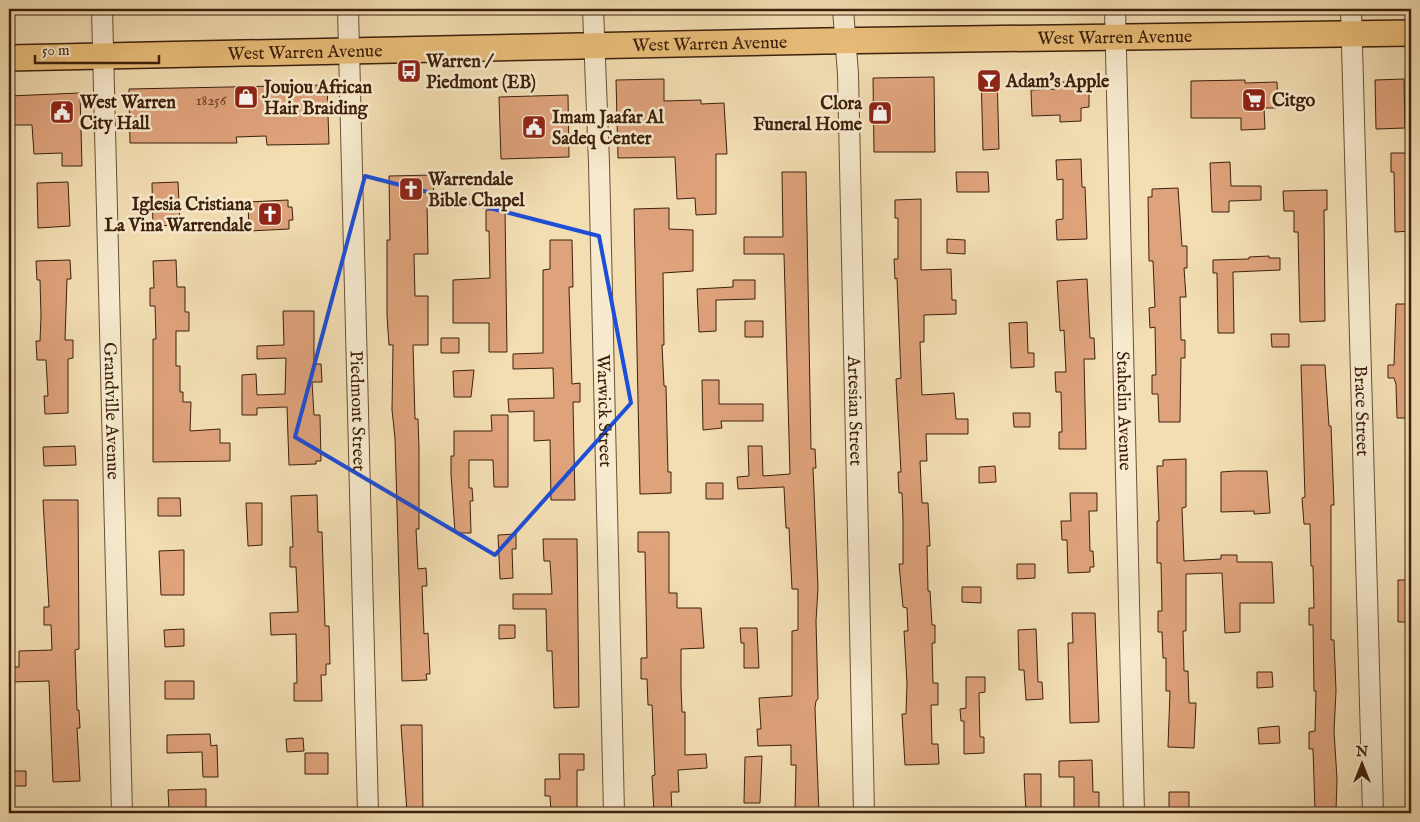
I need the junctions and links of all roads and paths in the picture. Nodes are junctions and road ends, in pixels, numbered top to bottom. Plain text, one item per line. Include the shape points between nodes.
1 (102, 9) edge
2 (348, 9) edge
3 (594, 9) edge
4 (843, 9) edge
5 (1115, 9) edge
6 (1351, 9) edge
7 (1411, 33) edge
8 (1352, 34) junction
9 (1115, 37) junction
10 (844, 40) junction
11 (594, 46) junction
12 (349, 51) junction
13 (103, 56) junction
14 (9, 58) edge
15 (122, 813) edge
16 (368, 813) edge
17 (614, 813) edge
18 (864, 813) edge
19 (1134, 813) edge
20 (1373, 813) edge

1 - 13 street, Grandville Avenue
2 - 12 street, Piedmont Street
3 - 11 street, Warwick Street
4 - 10 street, Artesian Street
5 - 9 street, Stahelin Avenue
6 - 8 street, Brace Street
7 - 8 main road, West Warren Avenue
8 - 9 main road, West Warren Avenue
8 - 20 street, Brace Street
9 - 10 main road, West Warren Avenue
9 - 19 street, Stahelin Avenue
10 - 11 main road, West Warren Avenue
10 - 18 street, Artesian Street via 848,74
11 - 12 main road, West Warren Avenue
11 - 17 street, Warwick Street via 600,173
12 - 13 main road, West Warren Avenue
12 - 16 street, Piedmont Street
13 - 14 main road, West Warren Avenue
13 - 15 street, Grandville Avenue

